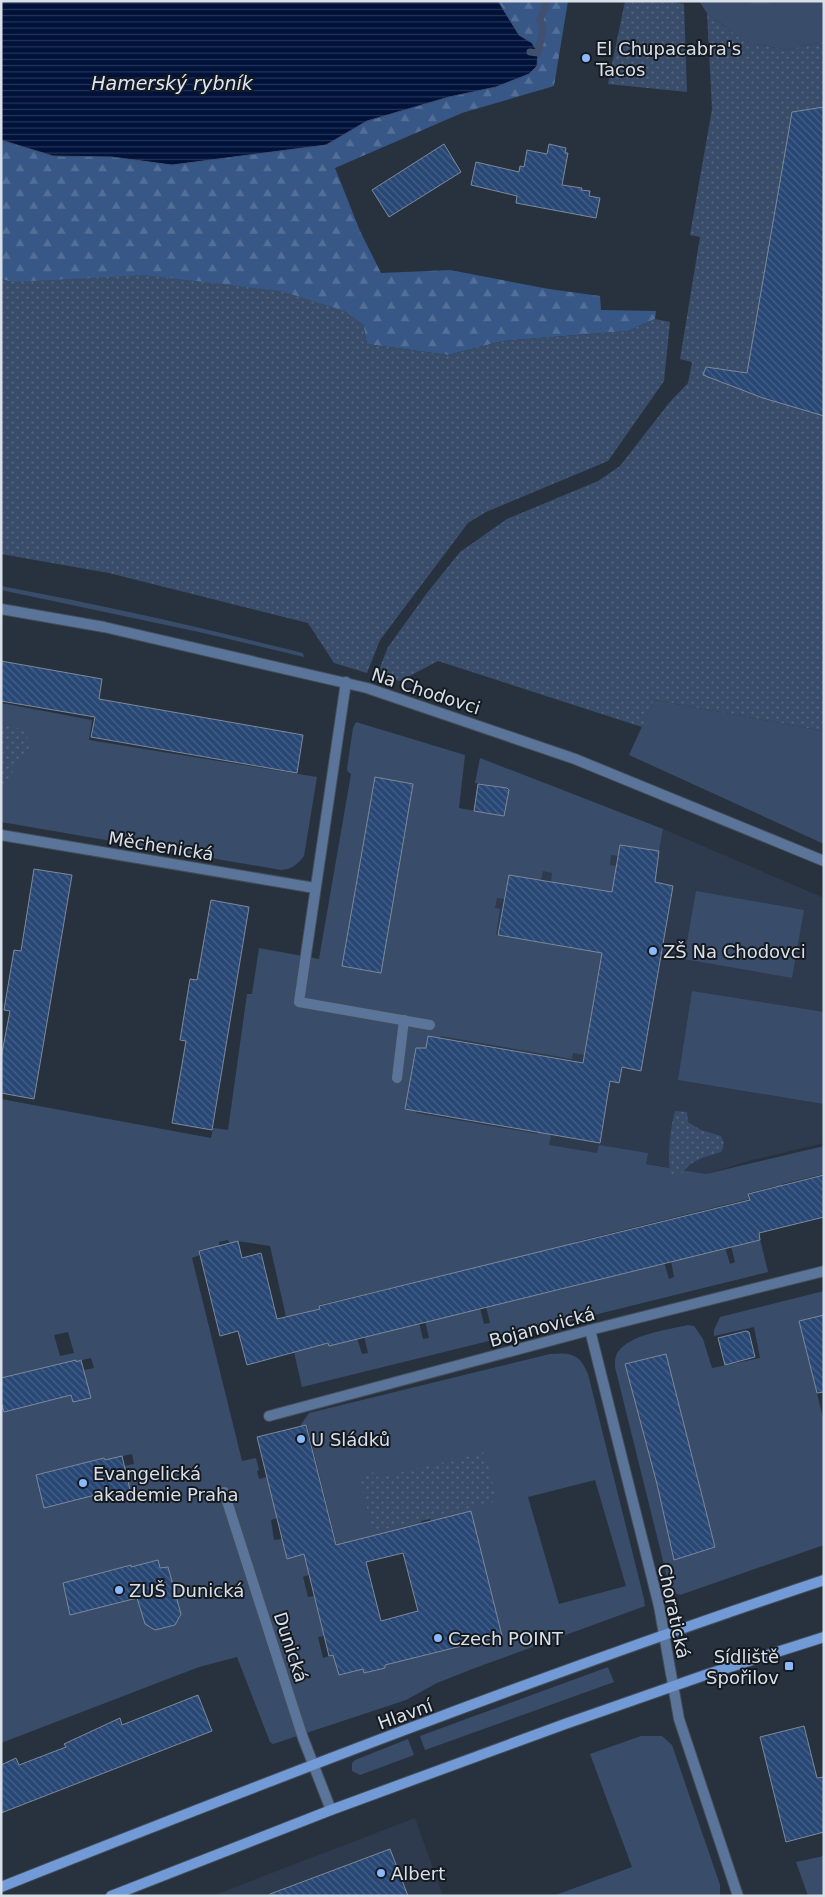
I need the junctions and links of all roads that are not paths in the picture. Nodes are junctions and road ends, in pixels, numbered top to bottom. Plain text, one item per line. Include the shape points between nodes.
1 (1, 609) edge
2 (346, 682) junction
3 (1, 836) edge
4 (824, 861) edge
5 (315, 888) junction
6 (404, 1020) junction
7 (430, 1025) dead end
8 (397, 1078) dead end
9 (824, 1271) edge
10 (590, 1330) junction
11 (269, 1416) dead end
12 (224, 1492) dead end
13 (824, 1580) edge
14 (664, 1634) junction
15 (824, 1637) edge
16 (673, 1687) junction
17 (313, 1765) junction
18 (332, 1810) junction
19 (1, 1887) edge
20 (112, 1896) edge
21 (738, 1896) edge

1 - 2 street, Na Chodovci via 104,627
2 - 4 street, Na Chodovci via 546,748
2 - 5 street
3 - 5 street, Měchenická
5 - 6 street via 299,1002
6 - 7 street
6 - 8 street
9 - 10 street, Bojanovická
10 - 11 street, Bojanovická
10 - 14 street, Choratická
12 - 17 street, Dunická
13 - 14 street, Hlavní
14 - 16 street, Choratická
14 - 17 street, Hlavní
15 - 16 street
16 - 18 street
16 - 21 street, Choratická via 679,1719
17 - 18 street, Dunická
17 - 19 street, Hlavní
18 - 20 street

